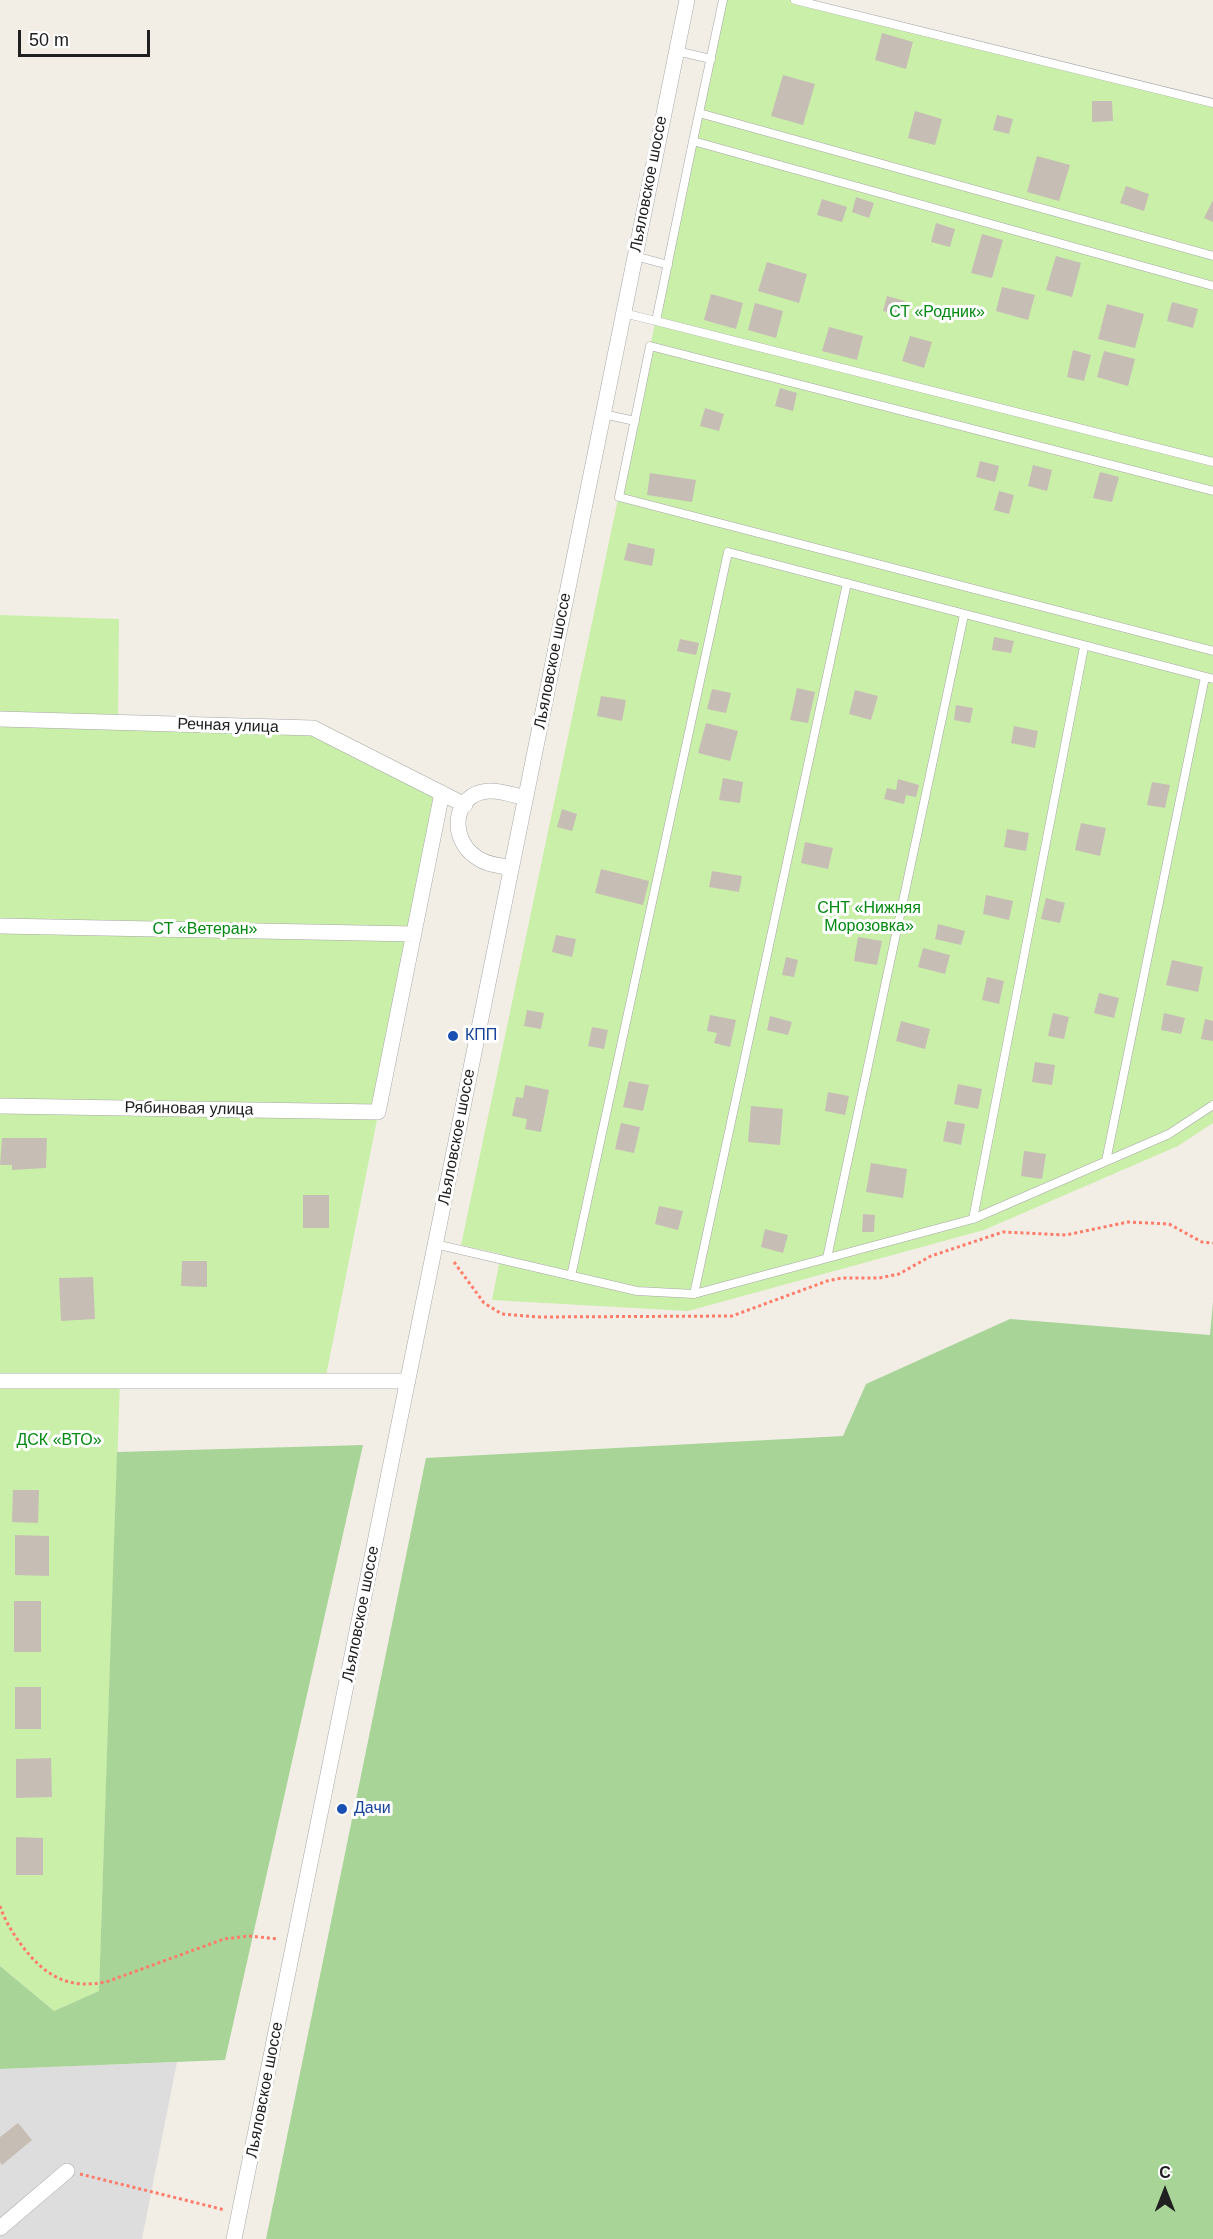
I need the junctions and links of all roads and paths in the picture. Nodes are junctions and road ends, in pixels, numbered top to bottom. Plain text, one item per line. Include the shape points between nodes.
1 (687, 0) edge
2 (723, 0) edge
3 (795, 0) edge
4 (676, 51) junction
5 (711, 58) junction
6 (1213, 103) edge
7 (699, 113) junction
8 (693, 141) junction
9 (635, 256) junction
10 (1213, 256) edge
11 (668, 265) junction
12 (1213, 286) edge
13 (623, 313) junction
14 (656, 321) junction
15 (603, 414) junction
16 (635, 421) junction
17 (1213, 462) edge
18 (1213, 491) edge
19 (847, 583) junction
20 (964, 615) junction
21 (1084, 647) junction
22 (1213, 651) edge
23 (1209, 678) edge
24 (0, 719) edge
25 (442, 793) junction
26 (525, 798) junction
27 (465, 805) junction
28 (511, 868) junction
29 (0, 926) edge
30 (414, 933) junction
31 (0, 1106) edge
32 (1213, 1106) edge
33 (1106, 1161) junction
34 (973, 1219) junction
35 (435, 1244) junction
36 (827, 1258) junction
37 (571, 1276) junction
38 (694, 1294) junction
39 (0, 1381) edge
40 (408, 1381) junction
41 (0, 1906) edge
42 (295, 1940) junction
43 (67, 2171) joint
44 (240, 2214) junction
45 (0, 2228) edge
46 (234, 2239) edge

1 - 4 street, Льяловское шоссе
2 - 5 lane
3 - 6 lane
4 - 5 lane
4 - 9 street, Льяловское шоссе
5 - 7 lane
7 - 8 lane
7 - 10 lane
8 - 11 lane
8 - 12 lane
9 - 11 lane
9 - 13 street, Льяловское шоссе
11 - 14 lane
13 - 14 lane
13 - 15 street, Льяловское шоссе
14 - 17 lane
15 - 16 lane
15 - 26 street, Льяловское шоссе
16 - 18 lane via 650,346
16 - 22 lane via 619,497
19 - 20 lane
19 - 37 lane via 728,552
19 - 38 lane
20 - 21 lane
20 - 36 lane
21 - 23 lane
21 - 34 lane
23 - 33 lane
24 - 25 street, Речная улица via 313,728
25 - 27 street, Речная улица
25 - 30 street
26 - 27 street via 488,791
26 - 28 street, Льяловское шоссе
27 - 28 street via 457,831 467,850 485,862
28 - 35 street, Льяловское шоссе
29 - 30 street
30 - 31 street, Рябиновая улица via 378,1112
32 - 33 lane via 1169,1134
33 - 34 lane
34 - 36 lane
35 - 37 lane
35 - 40 street, Льяловское шоссе
36 - 38 lane
37 - 38 lane via 637,1291
39 - 40 street
40 - 42 street, Льяловское шоссе
41 - 42 path via 10,1929 40,1967 59,1979 79,1984 109,1981 224,1939 249,1936
42 - 44 street, Льяловское шоссе
43 - 44 path
43 - 45 street
44 - 46 street, Льяловское шоссе

